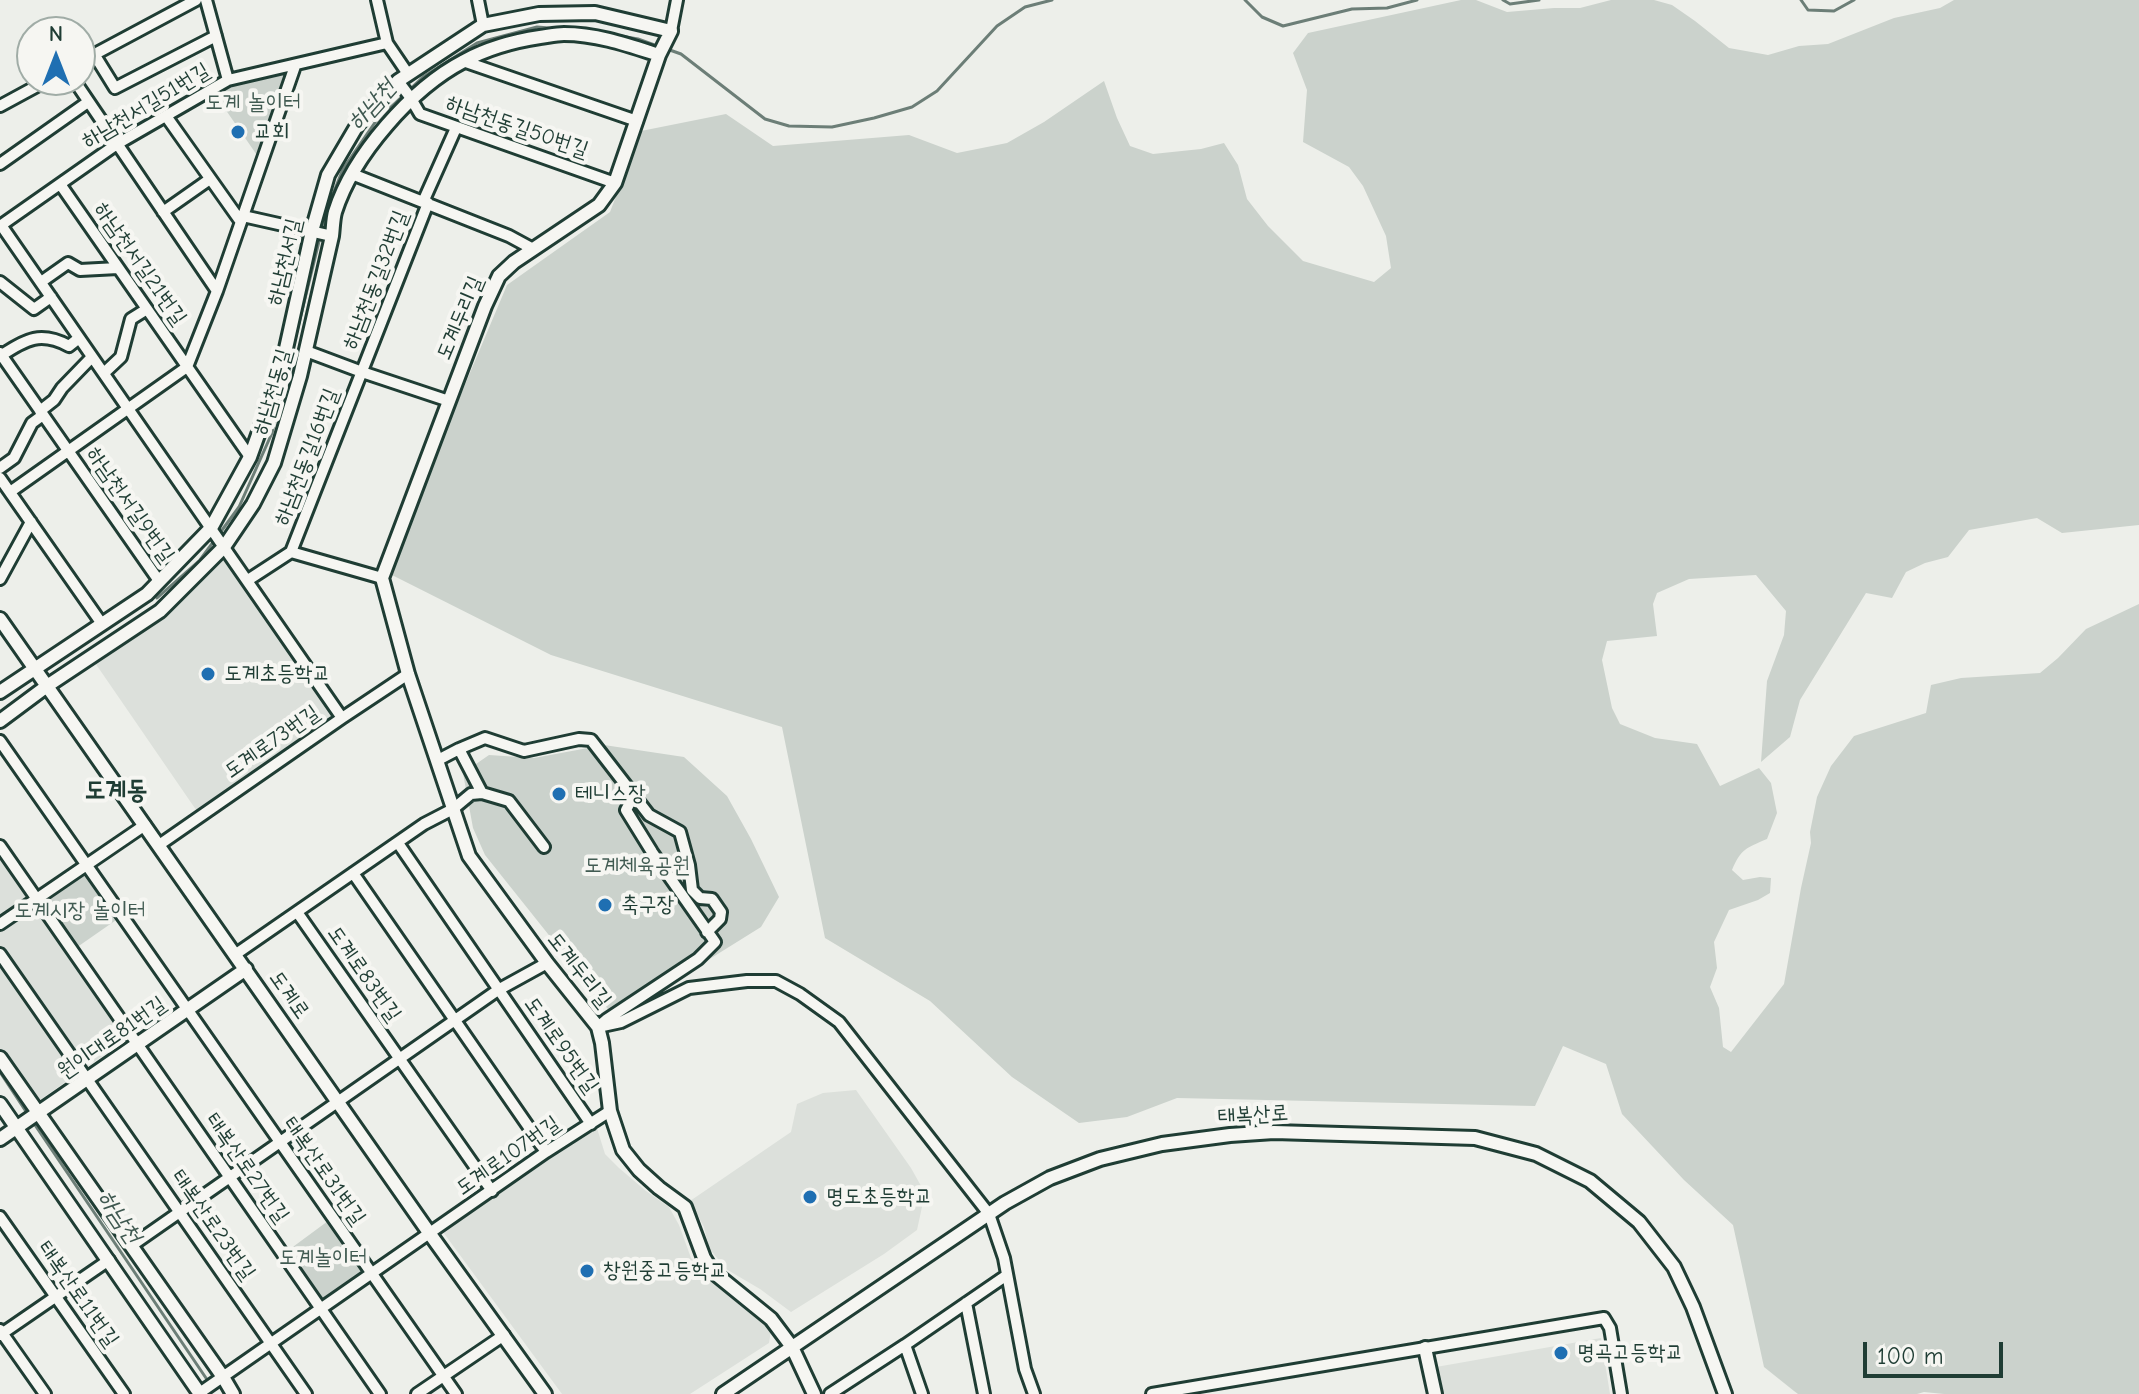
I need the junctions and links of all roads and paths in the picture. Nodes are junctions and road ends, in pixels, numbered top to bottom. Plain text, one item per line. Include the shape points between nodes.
1 (196, 0) edge
2 (206, 0) edge
3 (377, 0) edge
4 (478, 0) edge
5 (677, 0) edge
6 (483, 25) junction
7 (669, 35) junction
8 (216, 36) junction
9 (387, 43) junction
10 (96, 53) edge
11 (660, 54) junction
12 (96, 57) edge
13 (463, 61) junction
14 (295, 66) junction
15 (228, 80) junction
16 (403, 81) junction
17 (18, 96) edge
18 (84, 96) edge
19 (411, 98) junction
20 (88, 102) junction
21 (0, 106) edge
22 (166, 116) junction
23 (637, 121) junction
24 (456, 128) junction
25 (117, 144) junction
26 (0, 164) edge
27 (352, 174) junction
28 (210, 179) junction
29 (615, 183) junction
30 (60, 184) junction
31 (425, 202) junction
32 (163, 212) junction
33 (242, 219) junction
34 (1, 225) edge
35 (314, 232) junction
36 (330, 235) junction
37 (533, 249) junction
38 (118, 268) junction
39 (0, 282) edge
40 (41, 282) junction
41 (217, 291) junction
42 (51, 297) junction
43 (147, 309) junction
44 (79, 338) junction
45 (306, 351) junction
46 (2, 357) edge
47 (92, 357) junction
48 (187, 367) junction
49 (362, 372) junction
50 (104, 373) junction
51 (449, 401) junction
52 (128, 409) junction
53 (42, 413) junction
54 (68, 451) junction
55 (250, 457) junction
56 (0, 468) edge
57 (0, 478) edge
58 (10, 492) junction
59 (31, 522) junction
60 (212, 530) junction
61 (223, 544) junction
62 (291, 552) junction
63 (382, 578) junction
64 (0, 579) edge
65 (248, 580) junction
66 (159, 581) junction
67 (147, 594) junction
68 (160, 611) junction
69 (0, 619) edge
70 (102, 624) junction
71 (34, 668) junction
72 (408, 674) junction
73 (47, 686) junction
74 (0, 692) edge
75 (342, 718) junction
76 (0, 721) edge
77 (0, 741) edge
78 (459, 749) junction
79 (438, 760) junction
80 (482, 793) junction
81 (634, 795) junction
82 (453, 809) junction
83 (145, 825) junction
84 (398, 843) junction
85 (159, 845) junction
86 (0, 846) edge
87 (544, 847) dead end
88 (86, 864) junction
89 (353, 873) junction
90 (36, 899) junction
91 (297, 912) junction
92 (0, 924) edge
93 (707, 932) junction
94 (0, 954) edge
95 (236, 954) junction
96 (547, 963) junction
97 (246, 969) junction
98 (498, 990) junction
99 (187, 1010) junction
100 (455, 1020) junction
101 (598, 1027) junction
102 (136, 1045) junction
103 (0, 1058) edge
104 (399, 1059) junction
105 (87, 1079) junction
106 (339, 1101) junction
107 (0, 1104) edge
108 (610, 1111) junction
109 (37, 1114) junction
110 (591, 1124) junction
111 (20, 1125) junction
112 (0, 1139) edge
113 (279, 1142) junction
114 (546, 1152) junction
115 (229, 1177) junction
116 (492, 1191) junction
117 (179, 1211) junction
118 (989, 1214) junction
119 (0, 1217) edge
120 (430, 1234) junction
121 (131, 1246) junction
122 (109, 1260) junction
123 (372, 1274) junction
124 (1007, 1275) junction
125 (56, 1297) junction
126 (966, 1303) junction
127 (321, 1309) junction
128 (1, 1333) edge
129 (504, 1335) junction
130 (270, 1344) junction
131 (905, 1345) junction
132 (792, 1347) junction
133 (1425, 1348) junction
134 (444, 1376) junction
135 (223, 1377) junction
136 (848, 1382) junction
137 (45, 1394) edge
138 (124, 1394) edge
139 (199, 1394) edge
140 (233, 1394) edge
141 (306, 1394) edge
142 (380, 1394) edge
143 (417, 1394) edge
144 (456, 1394) edge
145 (545, 1394) edge
146 (723, 1394) edge
147 (814, 1394) edge
148 (830, 1394) edge
149 (853, 1394) edge
150 (922, 1394) edge
151 (984, 1394) edge
152 (1034, 1394) edge
153 (1152, 1394) edge
154 (1435, 1394) edge
155 (1621, 1394) edge
156 (1725, 1394) edge

1 - 10 street
2 - 8 street
3 - 9 street
4 - 6 street
5 - 7 street
6 - 7 street, 하남천서길 via 539,14 595,13
6 - 16 street, 하남천서길
7 - 11 street, 도계두리길
8 - 12 street via 115,88
8 - 15 street
9 - 14 street, 하남천서길51번길
9 - 16 street
11 - 13 street, 하남천동길 via 600,37 562,34 518,40
11 - 23 street, 도계두리길
13 - 19 street, 하남천동길
13 - 23 street
14 - 15 street, 하남천서길51번길
14 - 33 street, 하남천서길21번길
15 - 22 street, 하남천서길51번길
16 - 19 street, 하남천동길50번길
16 - 35 street, 하남천서길 via 358,124 328,175
17 - 21 street
18 - 20 street
19 - 24 street, 하남천동길50번길 via 420,114
19 - 27 street, 하남천동길 via 376,136
20 - 25 street
20 - 26 street
22 - 25 street, 하남천서길51번길
22 - 28 street
23 - 29 street, 도계두리길
24 - 29 street, 하남천동길50번길
24 - 31 street, 하남천동길32번길
25 - 30 street, 하남천서길51번길
25 - 32 street
27 - 31 street
27 - 36 street, 하남천동길
28 - 32 street
28 - 33 street
29 - 37 street, 도계두리길 via 599,205
30 - 34 street, 하남천서길51번길
30 - 38 street, 하남천서길21번길
31 - 37 street
31 - 49 street, 하남천동길32번길
32 - 41 street
33 - 35 street
33 - 41 street, 하남천서길21번길
34 - 40 street
35 - 36 street
35 - 55 street, 하남천서길 via 281,371
36 - 45 street, 하남천동길
37 - 51 street, 도계두리길 via 499,276
38 - 40 street via 80,270 68,263
38 - 43 street, 하남천서길21번길
39 - 42 street via 34,309
40 - 42 street
41 - 48 street, 하남천서길21번길
42 - 44 street
43 - 48 street, 하남천서길21번길
43 - 50 street via 131,319 121,357
44 - 46 street, 하남천서길9번길 via 69,346 53,338 29,340
44 - 47 street
45 - 49 street, 하남천동길32번길
45 - 61 street, 하남천동길 via 274,463 253,504
46 - 53 street, 하남천서길9번길
47 - 50 street
47 - 53 street
48 - 52 street, 하남천서길9번길
48 - 55 street, 하남천서길21번길
49 - 51 street, 하남천동길32번길
49 - 62 street, 하남천동길16번길
50 - 52 street
51 - 63 street, 도계두리길
52 - 54 street, 하남천서길9번길
52 - 60 street
53 - 54 street, 하남천서길9번길
53 - 56 street via 14,458
54 - 58 street
54 - 66 street, 하남천서길9번길
55 - 60 street, 하남천서길
57 - 58 street
58 - 59 street
59 - 64 street
59 - 70 street
60 - 61 street
60 - 66 street, 하남천서길
61 - 65 street
61 - 68 street, 하남천동길
62 - 63 street
62 - 65 street, 하남천동길16번길
63 - 72 street, 도계두리길
65 - 75 street
66 - 67 street, 하남천서길
67 - 68 street
67 - 70 street, 하남천서길
68 - 73 street, 하남천동길
69 - 71 street, 도계로
70 - 71 street, 하남천서길
71 - 73 street, 도계로
71 - 74 street, 하남천서길
72 - 75 street, 도계로73번길
72 - 79 street, 도계두리길
73 - 76 street, 하남천동길
73 - 83 street, 도계로
75 - 85 street, 도계로73번길
77 - 88 street, 태복산로31번길
78 - 79 street
78 - 80 street
78 - 81 street via 485,738 524,751 591,740
79 - 82 street, 도계두리길
80 - 82 street via 471,794
80 - 87 street via 509,801
81 - 93 street via 626,810
81 - 93 street via 649,815 680,832 692,890 700,898 712,899 721,912
82 - 84 street
82 - 96 street, 도계두리길 via 469,856
83 - 85 street, 도계로
83 - 88 street
84 - 89 street
84 - 98 street
85 - 95 street, 도계로
86 - 90 street, 태복산로27번길
88 - 90 street
88 - 99 street, 태복산로31번길
89 - 91 street
89 - 100 street
90 - 92 street
90 - 102 street, 태복산로27번길
91 - 95 street
91 - 104 street, 도계로83번길
93 - 101 street via 715,942 698,959
94 - 105 street, 태복산로23번길
95 - 97 street, 도계로
96 - 98 street, 도계로95번길
96 - 101 street, 도계두리길
97 - 99 street, 원이대로81번길
97 - 106 street, 도계로
98 - 100 street, 도계로95번길
98 - 110 street, 도계로95번길
99 - 102 street, 원이대로81번길
99 - 113 street, 태복산로31번길
100 - 104 street, 도계로95번길
100 - 114 street
101 - 108 street, 도계두리길
101 - 118 street via 621,1022 689,988 776,981 839,1022
102 - 105 street, 원이대로81번길
102 - 115 street, 태복산로27번길
103 - 109 street
104 - 106 street, 도계로95번길
104 - 116 street
105 - 109 street, 원이대로81번길
105 - 117 street, 태복산로23번길
106 - 113 street, 도계로95번길
106 - 120 street, 도계로
107 - 111 street
108 - 110 street, 도계로107번길
108 - 132 street, 도계두리길 via 623,1150 685,1207 712,1271 771,1319
109 - 111 street, 원이대로81번길
109 - 121 street
110 - 114 street, 도계로107번길
111 - 112 street, 원이대로81번길
111 - 122 street
113 - 115 street, 도계로95번길
113 - 123 street, 태복산로31번길
114 - 116 street, 도계로107번길
115 - 117 street, 도계로95번길
115 - 127 street, 태복산로27번길
116 - 120 street, 도계로107번길
117 - 121 street, 도계로95번길
117 - 130 street, 태복산로23번길
118 - 124 street
118 - 132 street, 태복산로
118 - 156 street, 태복산로 via 1050,1178 1162,1144 1274,1132 1475,1138 1536,1154 1590,1181 1639,1222 1674,1267
119 - 125 street, 태복산로11번길
120 - 123 street, 도계로107번길
120 - 129 street, 도계로
121 - 135 street
122 - 125 street
122 - 139 street
123 - 127 street, 도계로107번길
123 - 134 street, 태복산로31번길
124 - 126 street
124 - 152 street
125 - 128 street
125 - 138 street, 태복산로11번길
126 - 131 street
126 - 151 street
127 - 130 street, 도계로107번길
127 - 142 street, 태복산로27번길
128 - 137 street
129 - 134 street
129 - 145 street, 도계로
130 - 135 street, 도계로107번길
130 - 141 street, 태복산로23번길
131 - 136 street
131 - 150 street
132 - 146 street, 태복산로
132 - 147 street, 도계두리길
133 - 153 street
133 - 154 street
133 - 155 street via 1604,1318
134 - 143 street
134 - 144 street, 태복산로31번길
135 - 139 street, 도계로107번길
135 - 140 street
136 - 148 street
136 - 149 street

